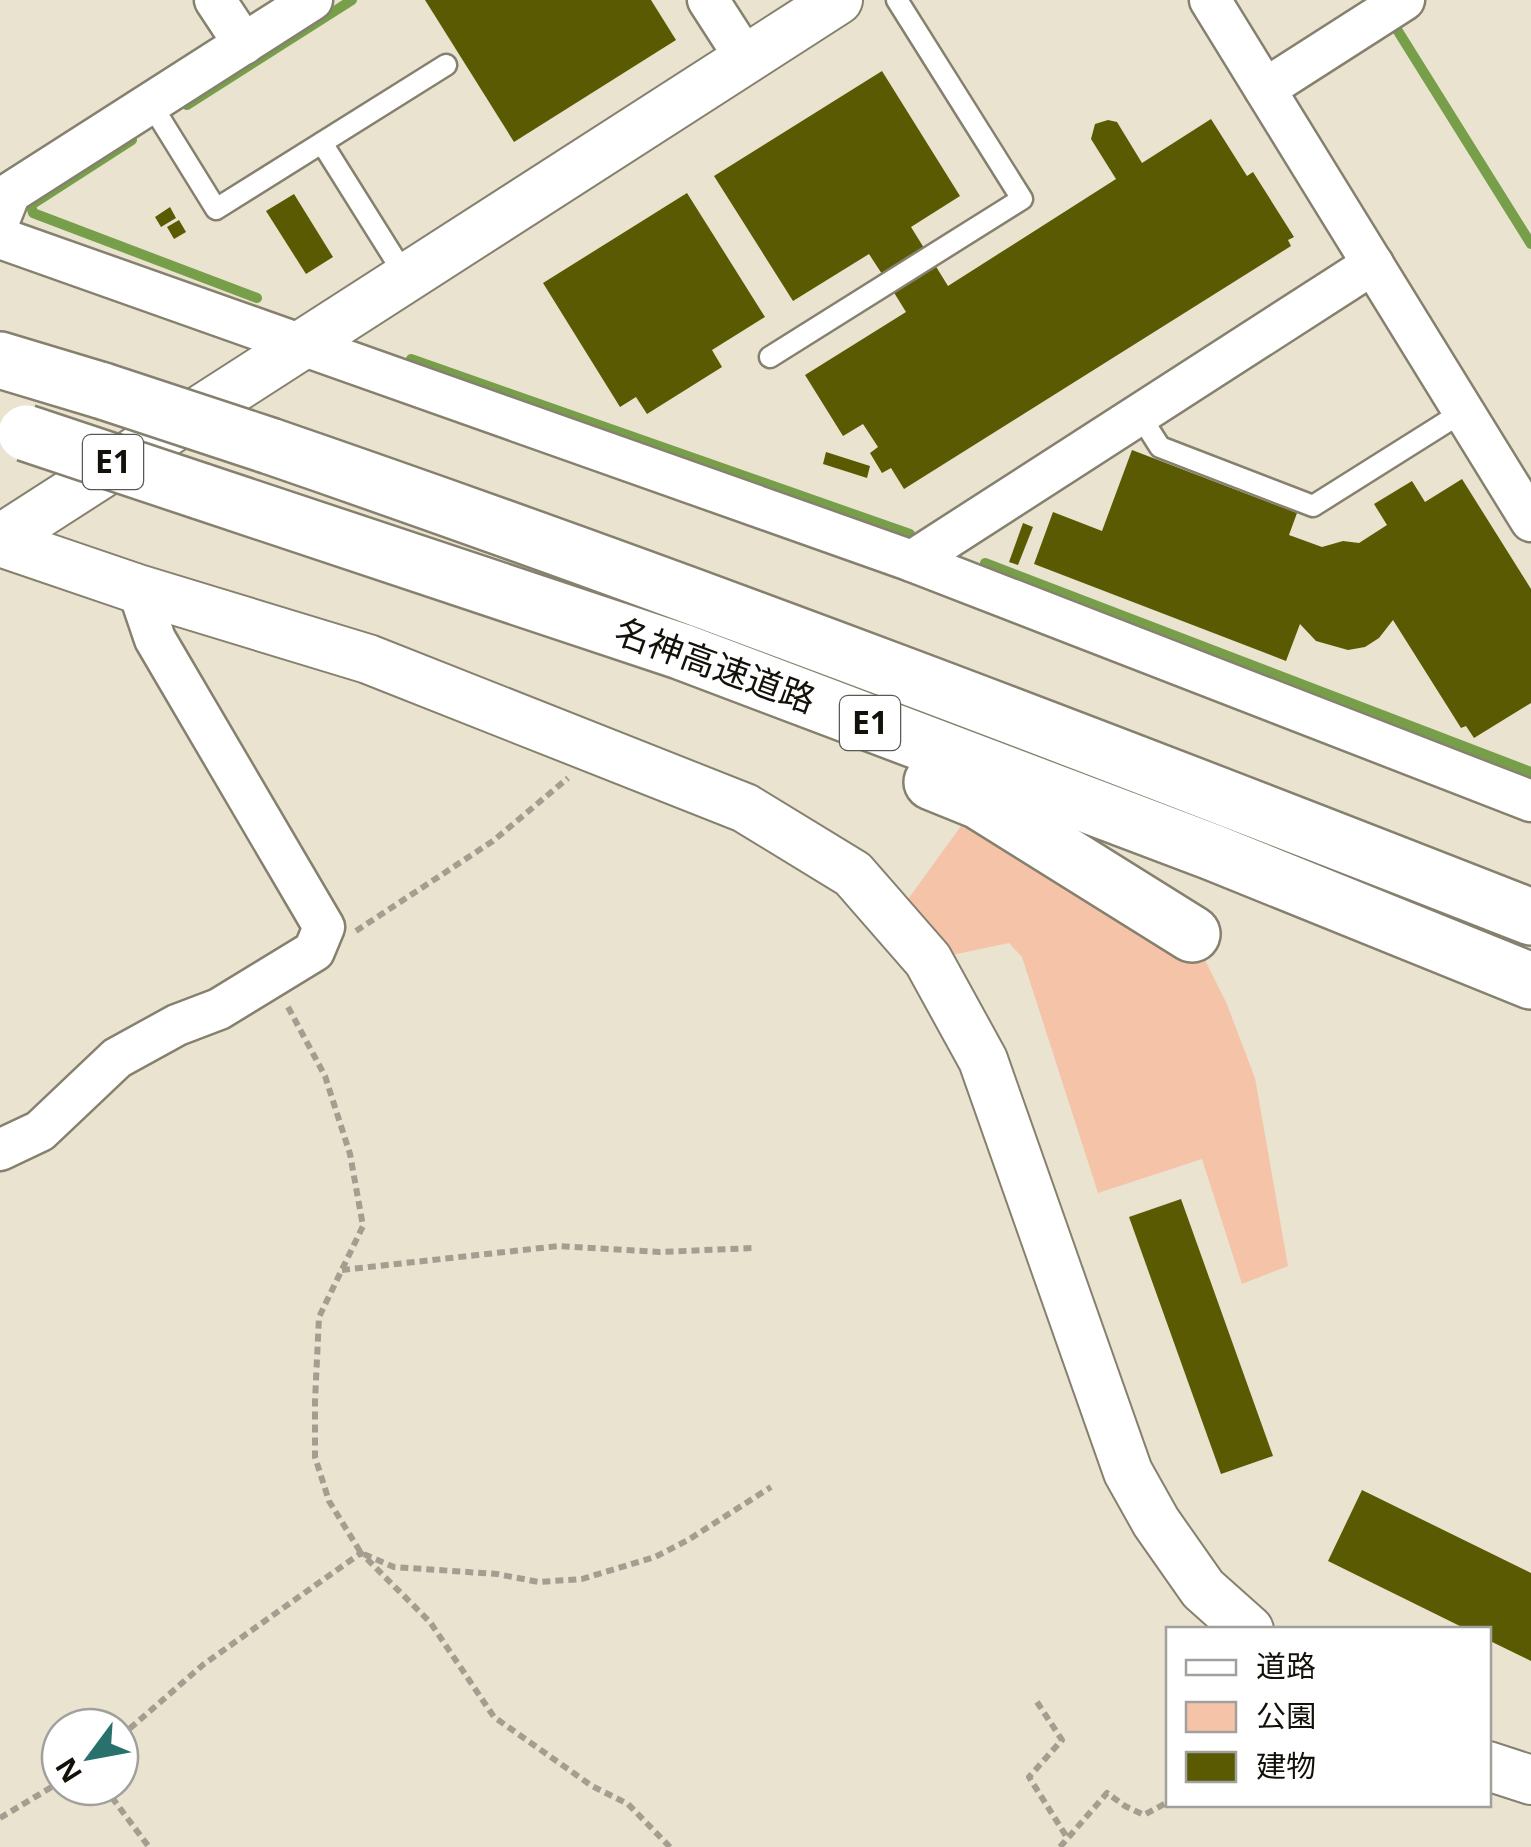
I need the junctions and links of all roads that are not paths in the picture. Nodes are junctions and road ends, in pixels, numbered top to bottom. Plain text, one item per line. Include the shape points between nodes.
1 (215, 0) edge
2 (312, 0) edge
3 (708, 0) edge
4 (838, 0) edge
5 (897, 0) edge
6 (1210, 0) edge
7 (1404, 0) edge
8 (244, 44) junction
9 (746, 59) junction
10 (446, 65) dead end
11 (1265, 89) junction
12 (150, 104) junction
13 (322, 143) junction
14 (4, 196) edge
15 (0, 238) edge
16 (1373, 264) junction
17 (406, 277) junction
18 (301, 344) junction
19 (770, 357) dead end
20 (0, 360) edge
21 (1464, 411) junction
22 (1140, 414) junction
23 (13, 429) edge
24 (1531, 520) edge
25 (0, 540) edge
26 (912, 561) junction
27 (138, 589) junction
28 (680, 651) junction
29 (1528, 797) edge
30 (1531, 916) edge
31 (1192, 934) dead end
32 (1531, 980) edge
33 (0, 1150) edge
34 (1246, 1627) edge
35 (1491, 1767) edge
36 (1531, 1780) edge

1 - 8 street
2 - 8 street
3 - 9 street
4 - 9 street
5 - 19 lane via 1022,200
6 - 11 street
7 - 11 street
8 - 12 street
9 - 17 street
10 - 13 lane
11 - 16 street
12 - 13 lane via 216,209
12 - 14 street
13 - 17 lane
15 - 18 street
16 - 21 street
16 - 22 street
17 - 18 street
18 - 25 street
18 - 26 street
20 - 30 highway, 名神高速道路 / E1, bridge via 650,579
21 - 22 lane via 1312,506 1160,447
21 - 24 street
22 - 26 street
23 - 28 highway, 名神高速道路 / E1, bridge
25 - 27 street
26 - 29 street
27 - 33 street via 155,639 324,927 314,951 219,1009 117,1058 40,1131
27 - 34 street via 368,659 745,808 853,874 928,960 982,1060 1128,1472 1203,1590
28 - 31 highway via 776,719 979,801
28 - 32 highway, 名神高速道路 / E1
35 - 36 street

